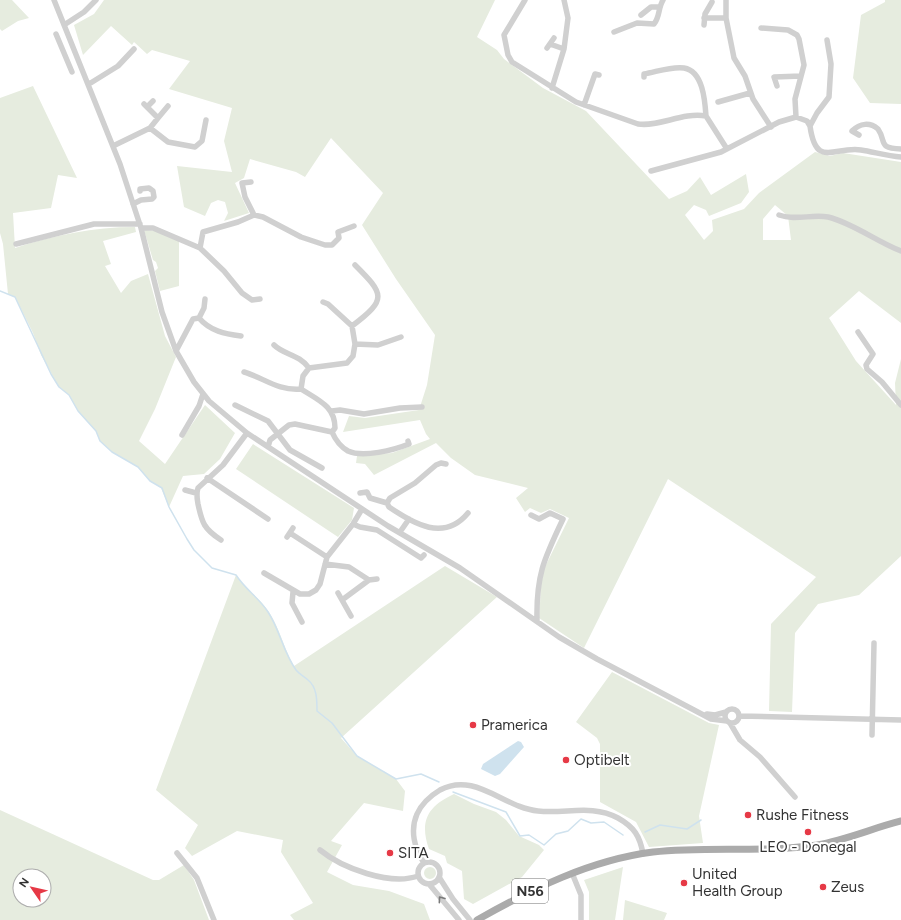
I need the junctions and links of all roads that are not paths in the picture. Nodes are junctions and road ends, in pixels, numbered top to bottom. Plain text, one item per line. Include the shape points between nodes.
1 (54, 0) edge
2 (95, 0) edge
3 (525, 0) edge
4 (564, 0) edge
5 (663, 0) edge
6 (726, 0) edge
7 (712, 2) dead end
8 (659, 7) junction
9 (641, 15) dead end
10 (704, 18) junction
11 (726, 18) junction
12 (64, 25) junction
13 (704, 25) dead end
14 (761, 28) dead end
15 (614, 32) dead end
16 (56, 34) dead end
17 (554, 38) dead end
18 (827, 40) dead end
19 (134, 48) dead end
20 (74, 49) junction
21 (564, 49) junction
22 (63, 52) junction
23 (72, 72) dead end
24 (599, 75) dead end
25 (802, 76) junction
26 (644, 77) dead end
27 (89, 84) junction
28 (777, 86) dead end
29 (552, 88) junction
30 (750, 93) junction
31 (153, 101) dead end
32 (718, 102) dead end
33 (584, 105) junction
34 (168, 106) dead end
35 (706, 116) junction
36 (796, 117) junction
37 (158, 118) junction
38 (206, 120) dead end
39 (810, 126) junction
40 (771, 127) junction
41 (150, 128) junction
42 (196, 130) dead end
43 (204, 131) junction
44 (859, 135) dead end
45 (113, 146) junction
46 (727, 149) junction
47 (901, 149) edge
48 (901, 157) edge
49 (651, 171) dead end
50 (251, 182) dead end
51 (140, 191) dead end
52 (133, 204) junction
53 (254, 215) junction
54 (779, 215) dead end
55 (140, 226) junction
56 (354, 226) dead end
57 (16, 244) dead end
58 (200, 248) junction
59 (901, 251) edge
60 (356, 265) dead end
61 (206, 299) dead end
62 (260, 299) dead end
63 (323, 302) dead end
64 (199, 318) junction
65 (352, 326) junction
66 (858, 332) dead end
67 (241, 336) dead end
68 (401, 338) dead end
69 (355, 344) junction
70 (274, 345) dead end
71 (176, 351) junction
72 (309, 368) junction
73 (244, 372) dead end
74 (301, 389) junction
75 (203, 394) junction
76 (235, 405) dead end
77 (901, 405) edge
78 (422, 407) dead end
79 (332, 411) junction
80 (332, 432) junction
81 (247, 433) junction
82 (278, 434) junction
83 (182, 435) dead end
84 (408, 442) dead end
85 (268, 447) junction
86 (446, 464) dead end
87 (322, 468) dead end
88 (207, 478) junction
89 (185, 490) dead end
90 (360, 493) dead end
91 (196, 494) junction
92 (387, 503) junction
93 (362, 509) junction
94 (468, 513) dead end
95 (531, 515) dead end
96 (268, 519) dead end
97 (409, 519) junction
98 (353, 524) junction
99 (400, 532) junction
100 (290, 533) dead end
101 (221, 540) dead end
102 (424, 555) dead end
103 (327, 557) junction
104 (325, 564) junction
105 (264, 573) dead end
106 (377, 579) dead end
107 (369, 580) junction
108 (293, 592) junction
109 (338, 593) dead end
110 (342, 600) junction
111 (350, 616) dead end
112 (537, 621) junction
113 (302, 622) dead end
114 (874, 643) dead end
115 (726, 712) junction
116 (702, 714) junction
117 (739, 716) junction
118 (872, 719) junction
119 (901, 720) edge
120 (731, 722) junction
121 (872, 735) dead end
122 (795, 797) dead end
123 (901, 821) edge
124 (320, 850) dead end
125 (177, 853) dead end
126 (643, 854) junction
127 (424, 863) junction
128 (572, 873) junction
129 (418, 876) junction
130 (439, 877) junction
131 (429, 884) junction
132 (452, 917) edge
133 (214, 920) edge
134 (459, 920) edge
135 (470, 920) edge
136 (477, 920) edge
137 (581, 920) edge

1 - 12 street
2 - 12 street
3 - 29 street via 504,35 508,55 512,62
4 - 21 street via 568,18
5 - 8 street
6 - 11 street
7 - 10 street
8 - 9 street via 651,7
8 - 15 street via 658,18 654,24 637,23
10 - 11 street
10 - 13 street
11 - 30 street via 734,58 745,76
12 - 20 street
14 - 25 street via 784,29 797,35 804,60
16 - 22 street
17 - 21 street via 549,46
18 - 39 street via 831,64 829,97
19 - 27 street via 118,66
20 - 22 street
20 - 27 street
21 - 29 street
22 - 23 street
24 - 33 street via 595,74
25 - 28 street via 774,77
25 - 36 street via 795,99
26 - 35 street via 644,74 678,67 689,70 698,78
27 - 45 street
29 - 33 street
30 - 32 street
30 - 40 street
31 - 37 street via 146,106
33 - 35 street via 642,124 694,114
34 - 37 street
35 - 46 street
36 - 39 street via 807,121
36 - 40 street
37 - 41 street
38 - 43 street
39 - 48 street via 814,144 823,152 860,150
40 - 46 street
41 - 43 street via 168,142 192,148 201,143
41 - 45 street
42 - 43 street
44 - 47 street via 852,131 865,124 875,126 880,132 883,144
45 - 52 street
46 - 49 street
50 - 53 street via 242,183 245,197
51 - 52 street via 151,189 155,200 141,200
52 - 55 street
53 - 56 street via 263,217 301,238 325,245 332,245 339,238 338,232
53 - 58 street via 203,232
54 - 59 street via 790,219 815,216 830,218
55 - 57 street via 94,224
55 - 58 street via 153,228
55 - 71 street via 162,312
58 - 62 street via 218,264 242,293 252,300
60 - 65 street via 372,281 378,293 373,308
61 - 64 street
63 - 65 street
64 - 67 street via 216,331
64 - 71 street via 193,319
65 - 69 street
66 - 77 street via 873,354 866,365 867,369
68 - 69 street via 378,345
69 - 72 street via 353,356 347,363
70 - 72 street via 299,358
71 - 75 street
72 - 74 street via 303,376
73 - 74 street via 277,387
74 - 79 street
75 - 81 street
75 - 83 street via 187,420
76 - 82 street via 268,421
78 - 79 street via 364,414
79 - 80 street via 336,428
80 - 82 street via 295,424 283,428
80 - 84 street via 350,452 387,451 409,444
81 - 85 street
81 - 88 street via 223,465
82 - 85 street via 270,440
82 - 87 street via 290,450
85 - 93 street
86 - 92 street via 436,465 390,498
88 - 91 street
88 - 96 street
89 - 91 street
90 - 92 street via 367,492 370,498
91 - 101 street via 201,520 210,533
92 - 97 street via 389,507
93 - 98 street
93 - 99 street
94 - 97 street via 458,524 432,532
95 - 112 street via 539,519 550,513 563,519 544,558 539,575
97 - 99 street
98 - 102 street via 378,530 421,558
98 - 103 street
99 - 112 street via 460,568
100 - 103 street
103 - 104 street
104 - 107 street via 349,567
104 - 108 street via 316,590 309,594
105 - 108 street
106 - 107 street
107 - 110 street
108 - 113 street via 292,603
109 - 110 street
110 - 111 street
112 - 116 street via 597,659
114 - 118 street
115 - 116 street via 715,715
115 - 117 street via 734,709
115 - 120 street
116 - 120 street via 711,719
117 - 118 street
117 - 120 street
118 - 119 street
118 - 121 street
120 - 122 street via 740,740 760,757
123 - 126 main road, N56 via 816,845
124 - 129 street via 342,864 374,875 396,879
125 - 133 street via 197,878
126 - 127 street via 637,833 627,823 608,813 596,810 538,811 512,803 478,787 456,785 444,788 428,799 416,818 414,837
126 - 128 main road, N56
127 - 129 street via 419,868
127 - 130 street via 435,864 440,870
128 - 136 main road, N56 via 536,888
128 - 137 street via 581,895
129 - 131 street via 422,882
130 - 131 street
130 - 135 street
132 -> 131 street
132 - 134 street

